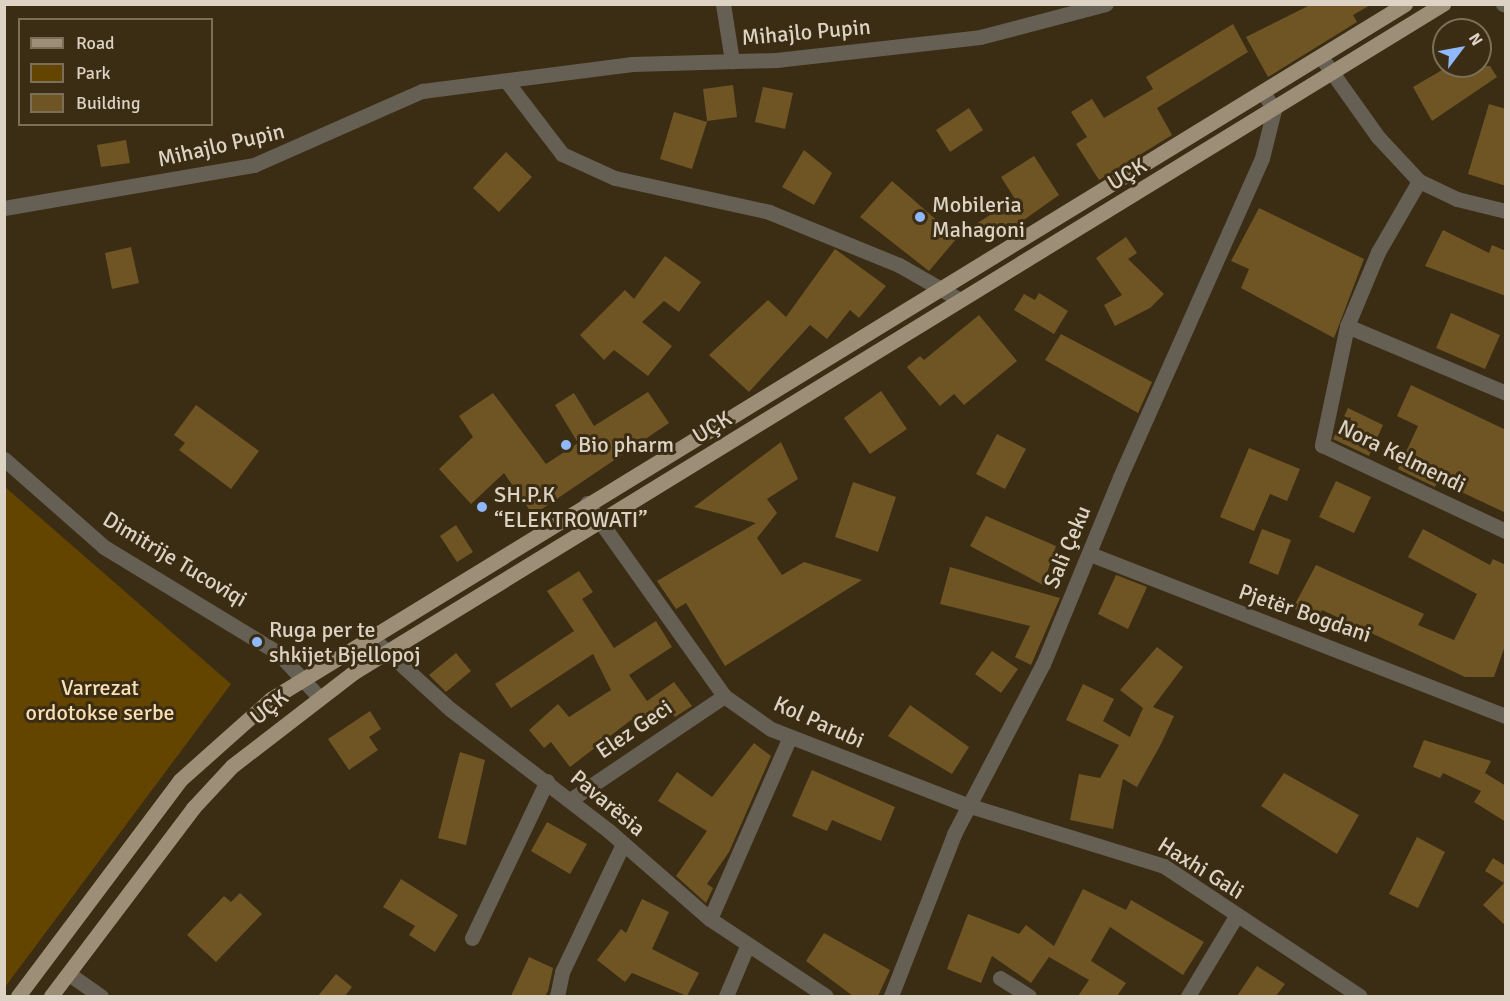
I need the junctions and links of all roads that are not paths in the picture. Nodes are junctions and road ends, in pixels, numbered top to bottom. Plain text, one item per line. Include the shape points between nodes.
1 (723, 4) edge
2 (1405, 4) edge
3 (1443, 4) edge
4 (1105, 5) edge
5 (1321, 57) junction
6 (732, 61) junction
7 (1332, 74) junction
8 (507, 82) junction
9 (1263, 92) junction
10 (1274, 110) junction
11 (1419, 181) junction
12 (4, 208) edge
13 (1506, 211) edge
14 (941, 289) junction
15 (960, 300) junction
16 (1347, 326) junction
17 (1506, 393) edge
18 (4, 459) edge
19 (587, 503) junction
20 (599, 520) junction
21 (1506, 531) edge
22 (1090, 554) junction
23 (369, 635) junction
24 (383, 652) junction
25 (302, 678) junction
26 (724, 696) junction
27 (320, 698) junction
28 (1506, 716) edge
29 (790, 737) junction
30 (547, 781) junction
31 (570, 800) junction
32 (967, 805) junction
33 (623, 844) junction
34 (1236, 916) junction
35 (710, 919) junction
36 (471, 938) dead end
37 (748, 944) junction
38 (69, 974) junction
39 (1000, 978) dead end
40 (18, 996) edge
41 (51, 996) edge
42 (101, 996) edge
43 (556, 996) edge
44 (726, 996) edge
45 (826, 996) edge
46 (891, 996) edge
47 (1029, 996) edge
48 (1188, 996) edge
49 (1360, 996) edge

1 - 6 street
2 - 5 main road, UÇK
3 - 7 main road, UÇK
4 - 6 street, Mihajlo Pupin via 980,37
5 - 7 street
5 - 9 main road, UÇK
6 - 8 street, Mihajlo Pupin via 632,64
7 - 10 main road, UÇK
7 - 11 street
8 - 12 street, Mihajlo Pupin via 422,91 254,165
8 - 14 street via 562,154 615,178 769,212
9 - 10 street
9 - 14 main road, UÇK
10 - 15 main road, UÇK
10 - 22 street, Sali Çeku via 1262,158
11 - 13 street via 1457,199
11 - 16 street via 1378,252
14 - 15 street
14 - 19 main road, UÇK
15 - 20 main road, UÇK
16 - 17 street
16 - 21 street, Nora Kelmendi via 1322,445
18 - 25 street, Dimitrije Tucoviqi via 104,547 241,626
19 - 20 street, Kol Parubi
19 - 23 main road, UÇK
20 - 24 main road, UÇK
20 - 26 street, Kol Parubi
22 - 28 street, Pjetër Bogdani
22 - 32 street, Sali Çeku via 1043,664
23 - 24 street, Pavarësia
23 - 25 main road, UÇK
24 - 27 main road, UÇK
24 - 30 street, Pavarësia
25 - 27 street, Dimitrije Tucoviqi
25 - 40 main road, UÇK via 213,746 180,780
26 - 29 street, Kol Parubi
26 - 31 street, Elez Geci
27 - 38 main road, UÇK via 232,766 193,808
29 - 32 street, Kol Parubi
29 - 35 street
30 - 31 street, Pavarësia
30 - 36 street
31 - 33 street, Pavarësia
32 - 34 street, Haxhi Gali via 1145,858 1204,890
32 - 46 street, Sali Çeku
33 - 35 street, Pavarësia
33 - 43 street via 562,972
34 - 48 street
34 - 49 street, Haxhi Gali
35 - 37 street, Pavarësia
37 - 44 street
37 - 45 street, Pavarësia
38 - 41 main road, UÇK
38 - 42 street
39 - 47 street

